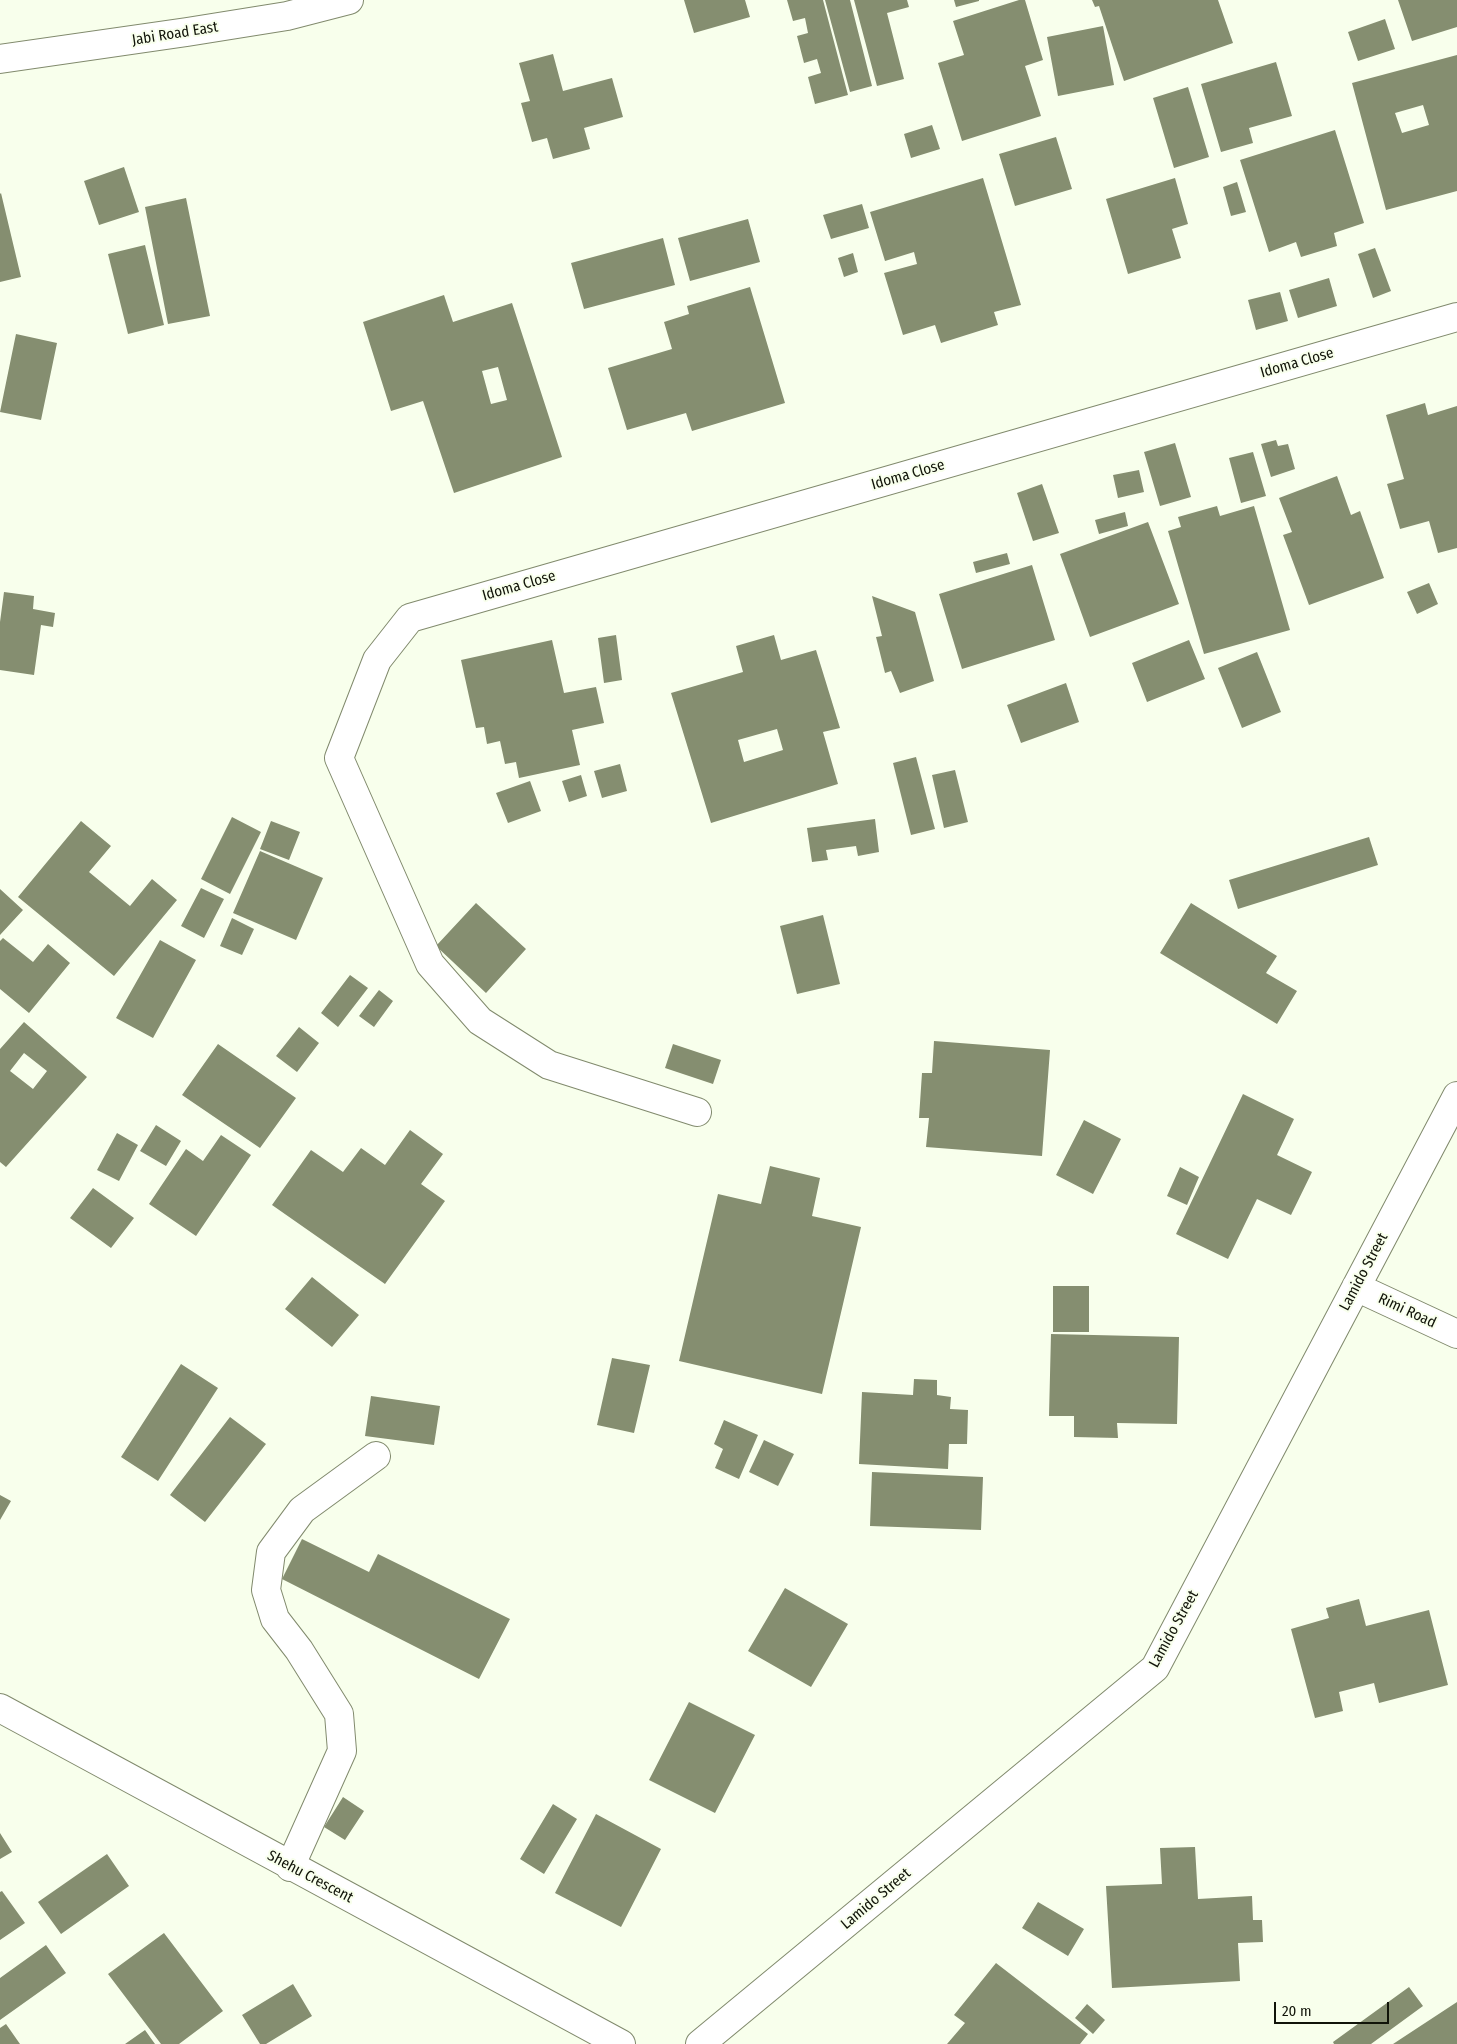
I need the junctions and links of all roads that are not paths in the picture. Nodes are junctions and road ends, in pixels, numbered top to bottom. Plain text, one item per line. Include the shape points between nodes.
1 (349, 0) edge
2 (0, 59) edge
3 (1457, 317) edge
4 (1457, 1096) edge
5 (698, 1112) dead end
6 (1356, 1287) junction
7 (1457, 1334) edge
8 (376, 1456) dead end
9 (0, 1708) edge
10 (290, 1866) junction
11 (620, 2044) edge
12 (700, 2044) edge

1 - 2 street, Jabi Road East via 286,16
3 - 5 street, Idoma Close via 410,618 377,660 339,758 430,964 480,1021 548,1065
4 - 6 street, Lamido Street
6 - 7 street, Rimi Road
6 - 12 street, Lamido Street via 1156,1668
8 - 10 street via 302,1510 271,1552 266,1590 276,1619 300,1650 339,1714 342,1751
9 - 10 street, Shehu Crescent
10 - 11 street, Shehu Crescent

